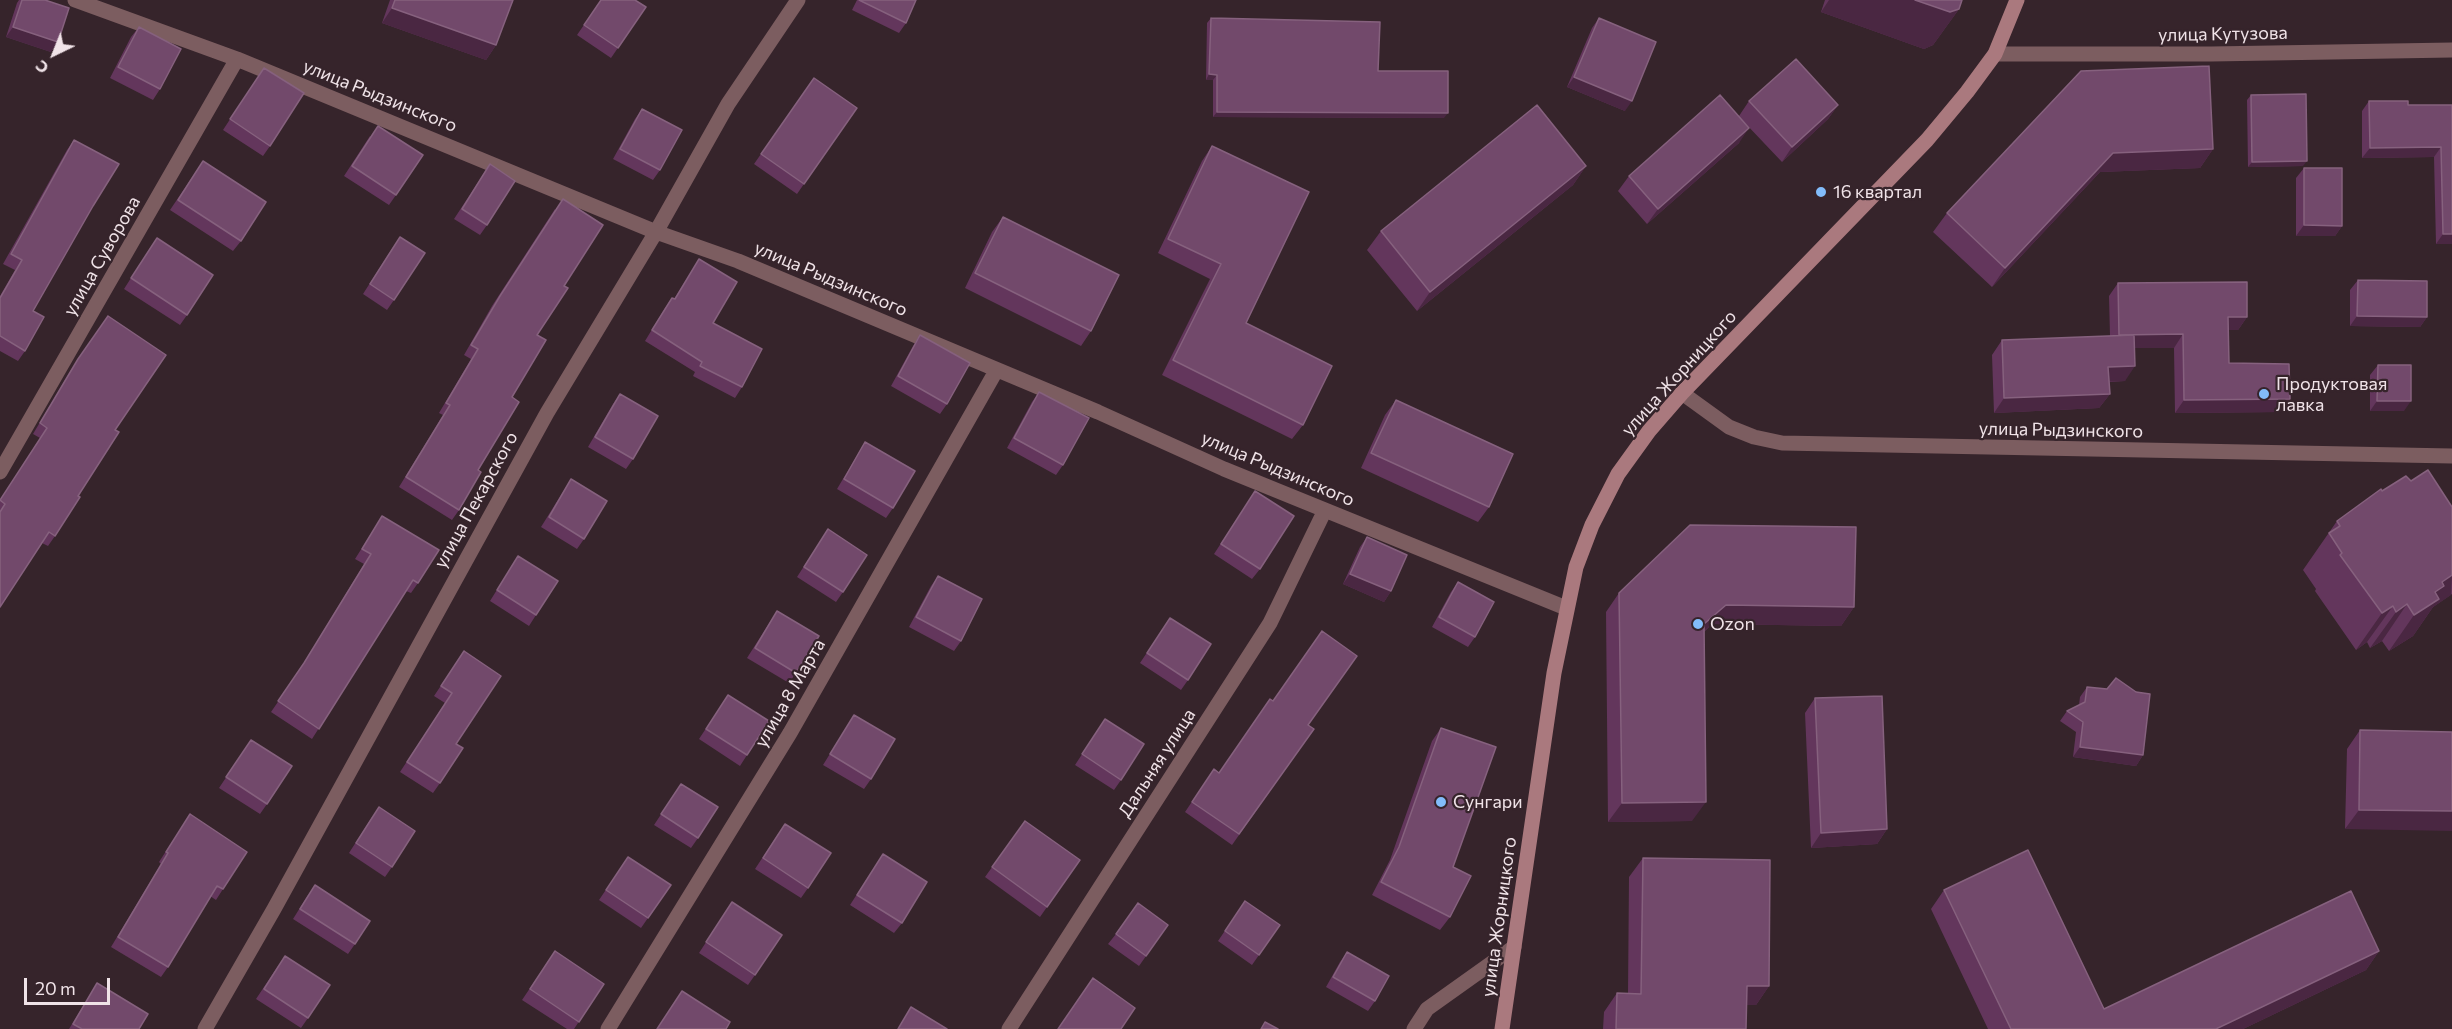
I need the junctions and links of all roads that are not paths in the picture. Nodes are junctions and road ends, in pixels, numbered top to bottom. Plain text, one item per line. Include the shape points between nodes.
1 (75, 0) edge
2 (798, 0) edge
3 (2017, 0) edge
4 (2452, 50) edge
5 (1995, 54) junction
6 (237, 59) junction
7 (656, 232) junction
8 (996, 371) junction
9 (1682, 393) junction
10 (2452, 456) edge
11 (0, 472) edge
12 (1325, 510) junction
13 (1566, 608) junction
14 (1514, 947) junction
15 (205, 1029) edge
16 (608, 1029) edge
17 (1009, 1029) edge
18 (1414, 1029) edge
19 (1502, 1029) edge

1 - 6 street, улица Рыдзинского
2 - 7 street, улица Пекарского via 728,104
3 - 5 main road, улица Жорницкого
4 - 5 street, улица Кутузова
5 - 9 main road, улица Жорницкого via 1927,140
6 - 7 street, улица Рыдзинского
6 - 11 street, улица Суворова
7 - 8 street, улица Рыдзинского via 738,261
7 - 15 street, улица Пекарского via 547,412
8 - 12 street, улица Рыдзинского
8 - 16 street, улица 8 Марта via 790,733
9 - 10 street, улица Рыдзинского via 1729,427 1782,443
9 - 13 main road, улица Жорницкого via 1618,474 1592,525
12 - 13 street, улица Рыдзинского
12 - 17 street, Дальняя улица via 1270,623
13 - 14 main road, улица Жорницкого
14 - 18 street via 1427,1009
14 - 19 main road, улица Жорницкого

